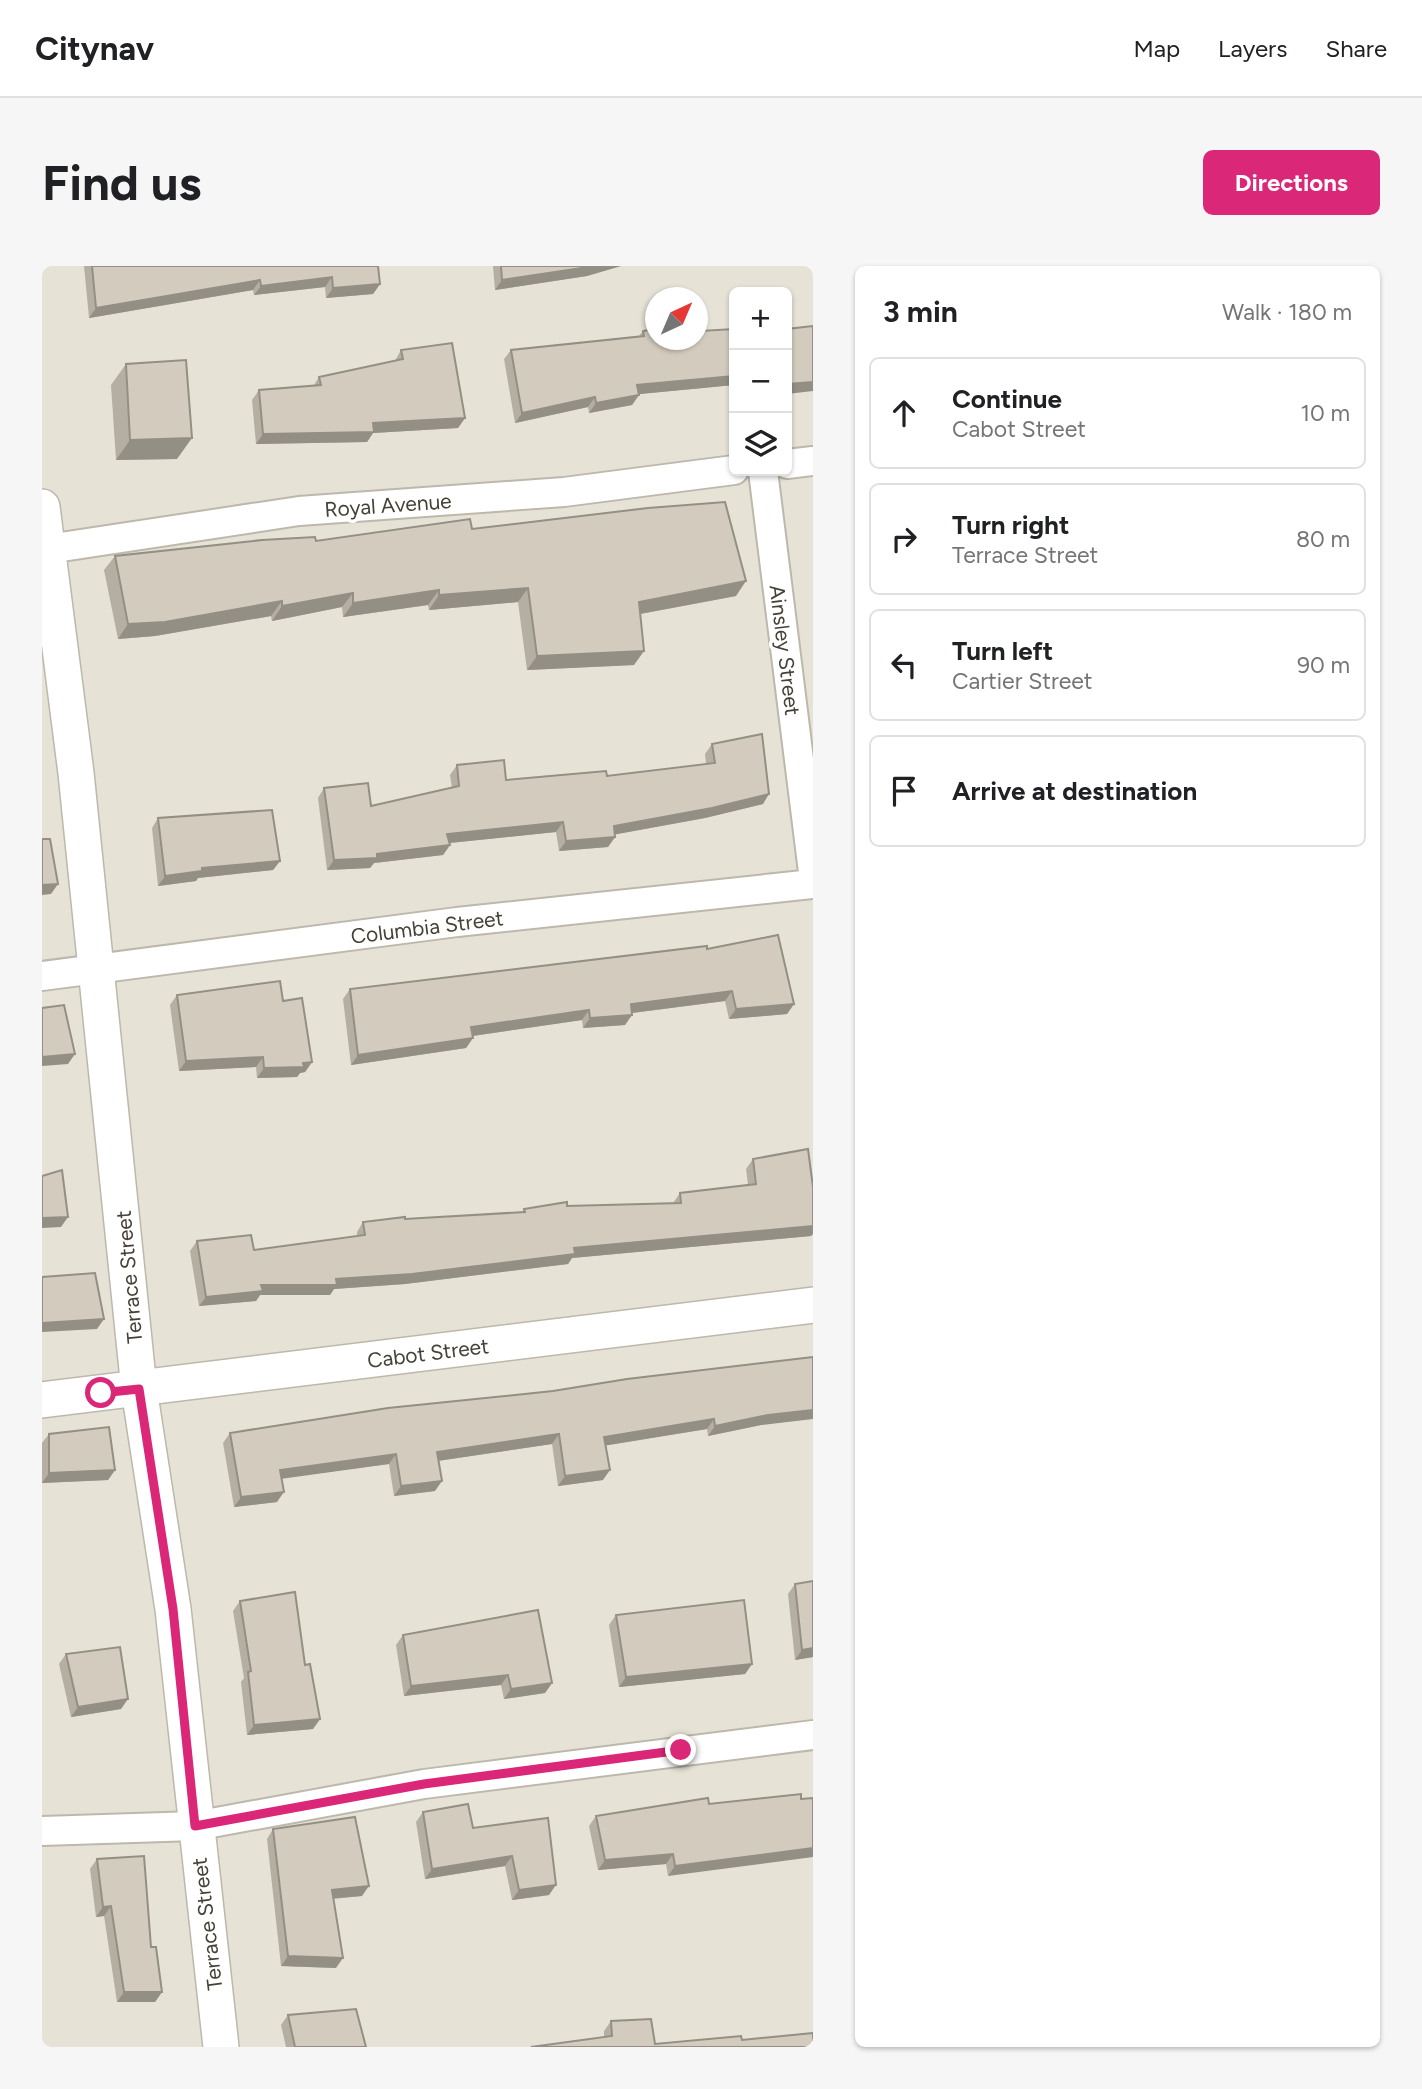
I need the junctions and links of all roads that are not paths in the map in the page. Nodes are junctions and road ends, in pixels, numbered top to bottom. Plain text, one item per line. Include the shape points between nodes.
1 (813, 461) edge
2 (792, 463) edge
3 (729, 471) edge
4 (764, 476) edge
5 (42, 507) edge
6 (44, 549) edge
7 (813, 872) edge
8 (813, 884) edge
9 (94, 971) junction
10 (42, 976) edge
11 (813, 1305) edge
12 (139, 1389) junction
13 (42, 1400) edge
14 (813, 1735) edge
15 (195, 1826) junction
16 (42, 1831) edge
17 (221, 2047) edge

1 - 2 street
3 - 6 street, Royal Avenue via 564,492 299,511
4 - 7 street, Ainsley Street
5 - 6 street, Terrace Street
6 - 9 street, Terrace Street via 76,773
8 - 9 street, Columbia Street via 457,922
9 - 10 street, Columbia Street
9 - 12 street, Terrace Street
11 - 12 street, Cabot Street
12 - 13 street, Cabot Street
12 - 15 street, Terrace Street via 173,1609
14 - 15 street via 424,1784
15 - 16 street
15 - 17 street, Terrace Street

